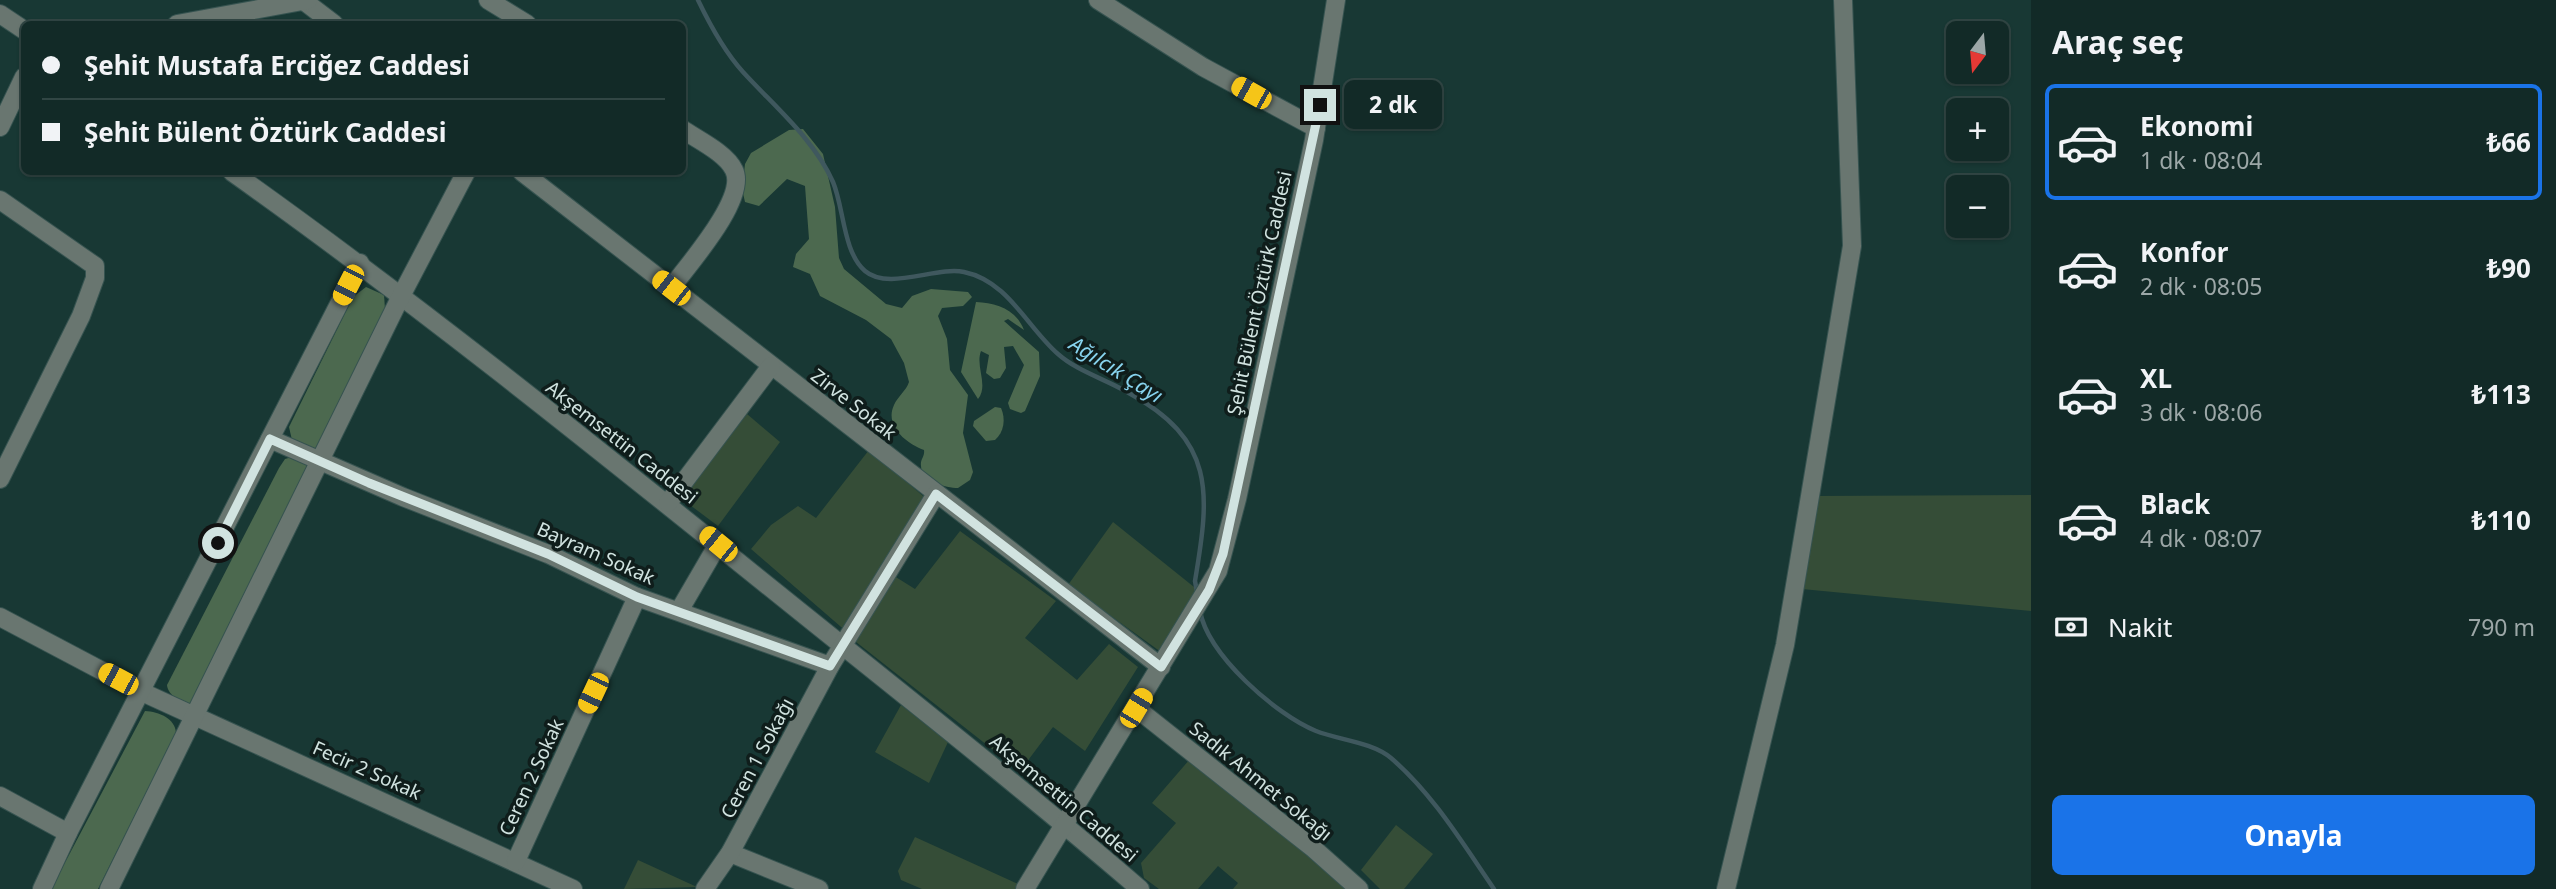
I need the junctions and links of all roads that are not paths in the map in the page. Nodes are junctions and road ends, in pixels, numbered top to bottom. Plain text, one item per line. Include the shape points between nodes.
1 (306, 0) edge
2 (488, 0) edge
3 (1098, 0) edge
4 (1336, 0) edge
5 (1843, 0) edge
6 (0, 14) edge
7 (193, 21) edge
8 (330, 21) edge
9 (522, 21) edge
10 (21, 28) edge
11 (21, 83) edge
12 (0, 127) edge
13 (1316, 128) junction
14 (686, 132) edge
15 (236, 175) edge
16 (464, 175) edge
17 (526, 175) edge
18 (0, 200) edge
19 (360, 263) junction
20 (671, 288) junction
21 (401, 296) junction
22 (771, 366) junction
23 (270, 439) junction
24 (321, 463) junction
25 (0, 479) edge
26 (936, 494) junction
27 (668, 503) junction
28 (718, 544) junction
29 (637, 597) junction
30 (678, 611) junction
31 (0, 617) edge
32 (843, 646) junction
33 (830, 666) junction
34 (1161, 667) junction
35 (142, 692) junction
36 (1136, 708) junction
37 (195, 716) junction
38 (0, 796) edge
39 (1064, 824) junction
40 (68, 833) junction
41 (730, 853) junction
42 (516, 861) junction
43 (42, 889) edge
44 (109, 889) edge
45 (573, 889) edge
46 (705, 889) edge
47 (819, 889) edge
48 (1025, 889) edge
49 (1140, 889) edge
50 (1359, 889) edge
51 (1726, 889) edge

1 - 7 street
1 - 8 street
2 - 9 street
3 - 13 street via 1203,66
4 - 13 street, Şehit Bülent Öztürk Caddesi
5 - 51 street via 1852,246 1785,645
6 - 10 street
11 - 12 street
13 - 34 street, Şehit Bülent Öztürk Caddesi via 1223,554 1209,590
14 - 20 street via 727,161 736,180 722,218
15 - 19 street, Akşemsettin Caddesi
16 - 21 street
17 - 20 street, Zirve Sokak
18 - 25 street via 88,258 95,266 95,278 81,316
19 - 21 street, Akşemsettin Caddesi
19 - 23 street
20 - 22 street, Zirve Sokak
21 - 24 street
21 - 27 street, Akşemsettin Caddesi
22 - 26 street, Zirve Sokak
22 - 27 street
23 - 24 street, Bayram Sokak
23 - 35 street
24 - 29 street, Bayram Sokak via 548,554
24 - 37 street
26 - 32 street, Ceren 1 Sokağı
26 - 34 street, Zirve Sokak
27 - 28 street, Akşemsettin Caddesi
28 - 30 street
28 - 32 street, Akşemsettin Caddesi
29 - 30 street, Bayram Sokak
29 - 42 street, Ceren 2 Sokak
30 - 33 street, Bayram Sokak
31 - 35 street, Fecir 2 Sokak
32 - 33 street, Ceren 1 Sokağı
32 - 39 street, Akşemsettin Caddesi
33 - 41 street, Ceren 1 Sokağı
34 - 36 street
35 - 37 street, Fecir 2 Sokak
35 - 40 street
36 - 39 street
36 - 50 street, Sadık Ahmet Sokağı
37 - 42 street, Fecir 2 Sokak
37 - 44 street
38 - 40 street
39 - 48 street
39 - 49 street, Akşemsettin Caddesi
40 - 43 street
41 - 46 street, Ceren 1 Sokağı
41 - 47 street
42 - 45 street, Fecir 2 Sokak

